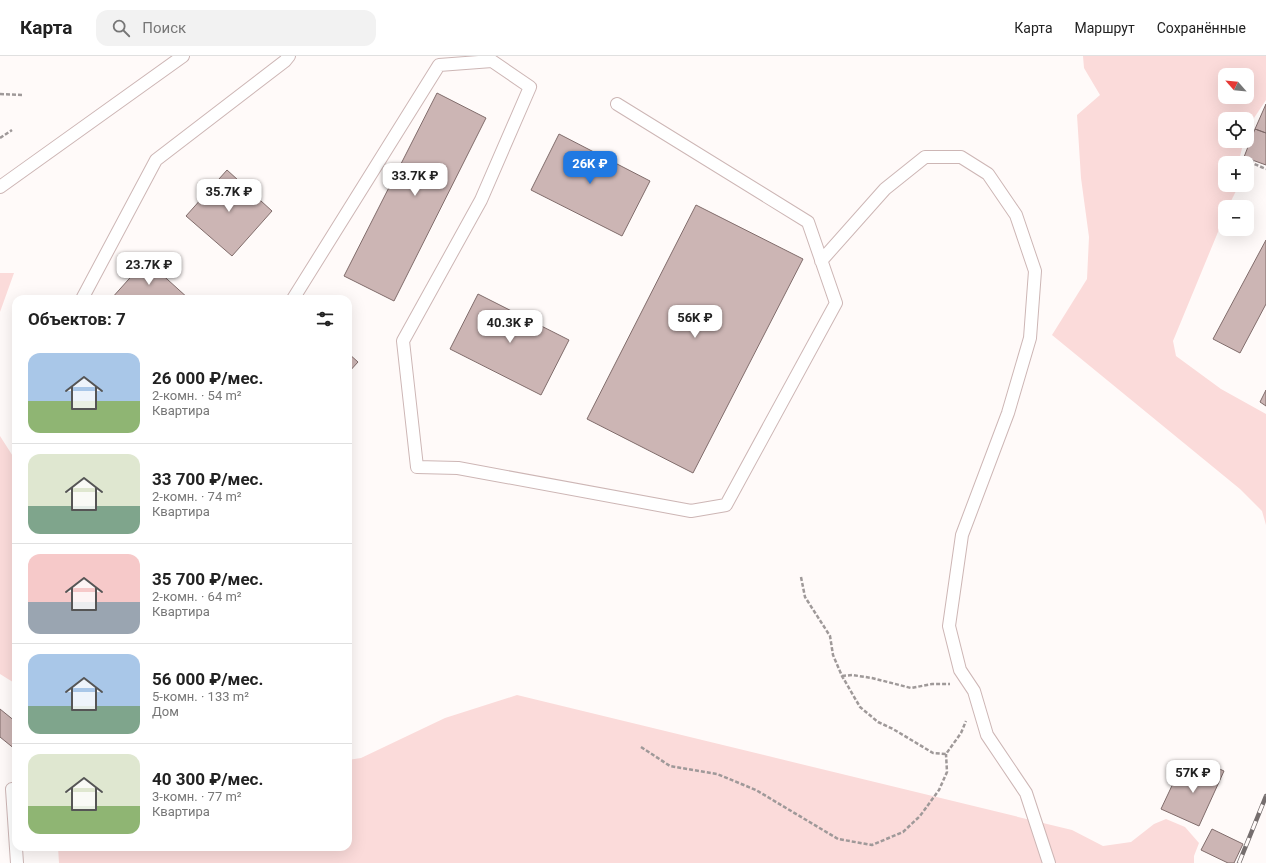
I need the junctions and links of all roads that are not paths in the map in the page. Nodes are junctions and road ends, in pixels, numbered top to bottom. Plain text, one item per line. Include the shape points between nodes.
1 (183, 56) edge
2 (289, 56) edge
3 (617, 104) dead end
4 (0, 187) edge
5 (821, 261) junction
6 (84, 295) edge
7 (296, 295) edge
8 (16, 851) edge
9 (17, 863) edge
10 (1049, 863) edge

1 - 4 lane
2 - 6 lane via 286,61 156,160
3 - 5 lane via 808,222
5 - 7 lane via 836,303 726,505 691,511 458,468 417,467 403,341 481,200 530,87 492,61 439,65
5 - 10 lane via 885,189 925,157 961,157 988,174 1016,215 1035,271 1030,338 1008,413 962,535 949,626 960,670 974,691 987,735 1026,793
8 - 9 lane

